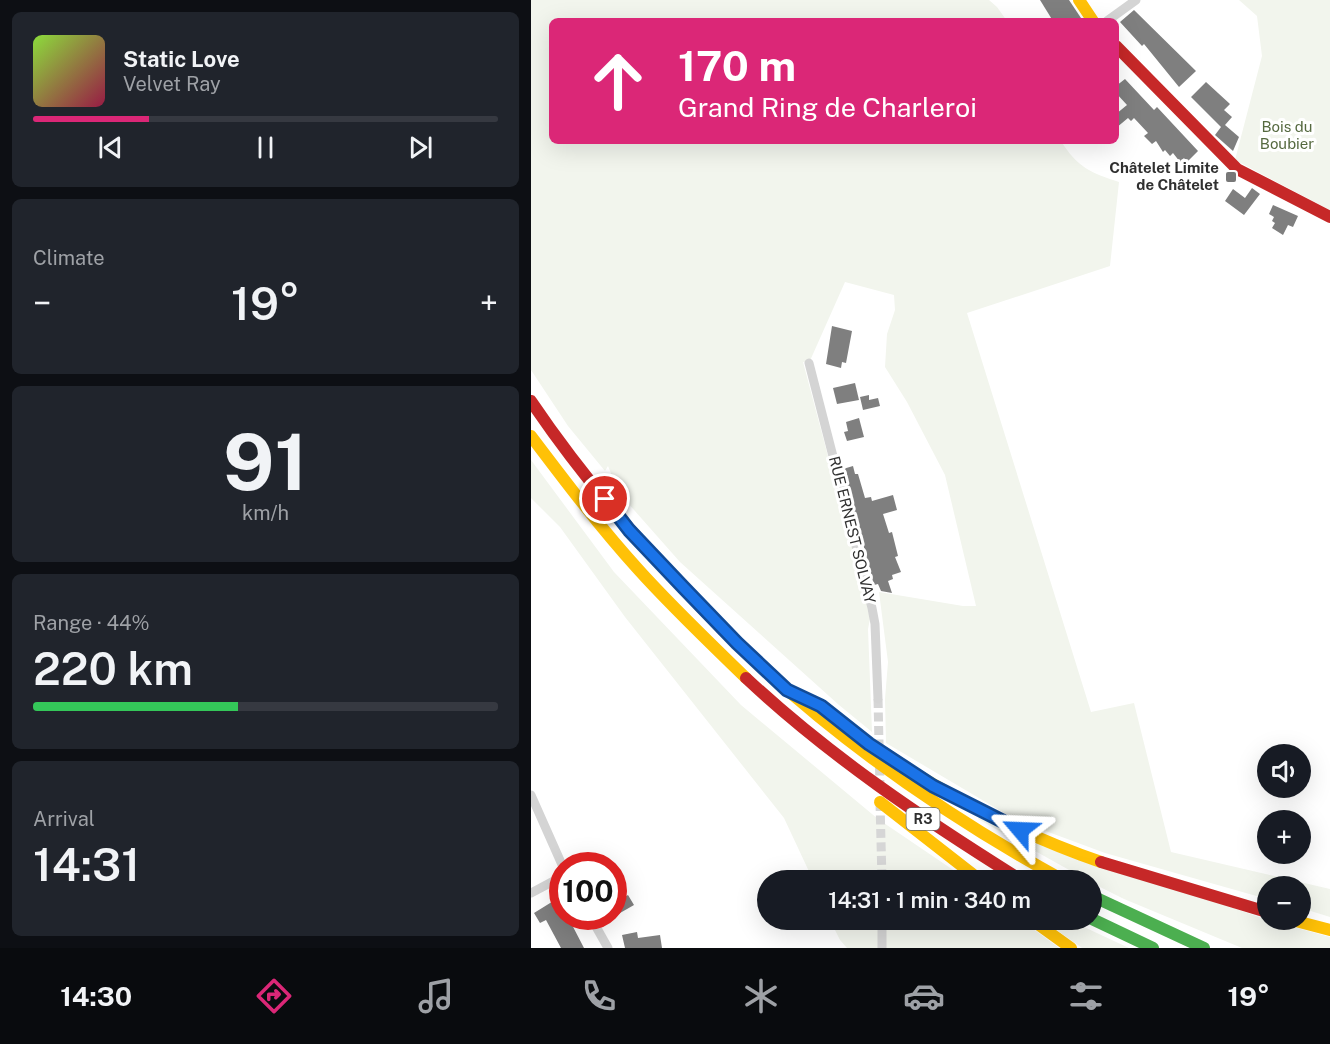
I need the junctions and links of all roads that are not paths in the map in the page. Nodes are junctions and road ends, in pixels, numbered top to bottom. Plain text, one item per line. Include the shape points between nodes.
1 (1079, 0) edge
2 (1136, 0) edge
3 (1091, 18) edge
4 (1111, 18) edge
5 (1119, 49) edge
6 (1330, 217) edge
7 (809, 363) dead end
8 (531, 401) edge
9 (531, 436) edge
10 (787, 690) junction
11 (878, 699) tunnel mouth
12 (830, 751) junction
13 (531, 795) edge
14 (556, 852) edge
15 (967, 870) edge
16 (1004, 870) edge
17 (1046, 870) edge
18 (549, 883) edge
19 (531, 893) edge
20 (1102, 901) edge
21 (1257, 909) edge
22 (1102, 924) edge
23 (1311, 925) edge
24 (597, 930) edge
25 (882, 930) edge
26 (1046, 930) edge
27 (1330, 930) edge
28 (608, 948) edge
29 (882, 948) edge
30 (1071, 948) edge
31 (1153, 948) edge
32 (1204, 948) edge

1 - 3 main road
2 - 4 street
5 - 6 main road via 1236,169
7 - 11 street, RUE ERNEST SOLVAY via 872,608
8 - 10 main road, R3 via 629,530
9 - 12 main road, R3 via 562,480 666,600 722,658
10 - 17 main road, R3 via 913,788
10 - 21 main road via 821,706 869,744 933,786 1037,837 1091,858
12 - 15 main road via 842,772
12 - 16 main road, R3 via 900,804
13 - 14 street
18 - 19 street
20 - 32 main road
22 - 31 main road
23 - 27 main road
24 - 28 street
25 - 29 street
26 - 30 main road

